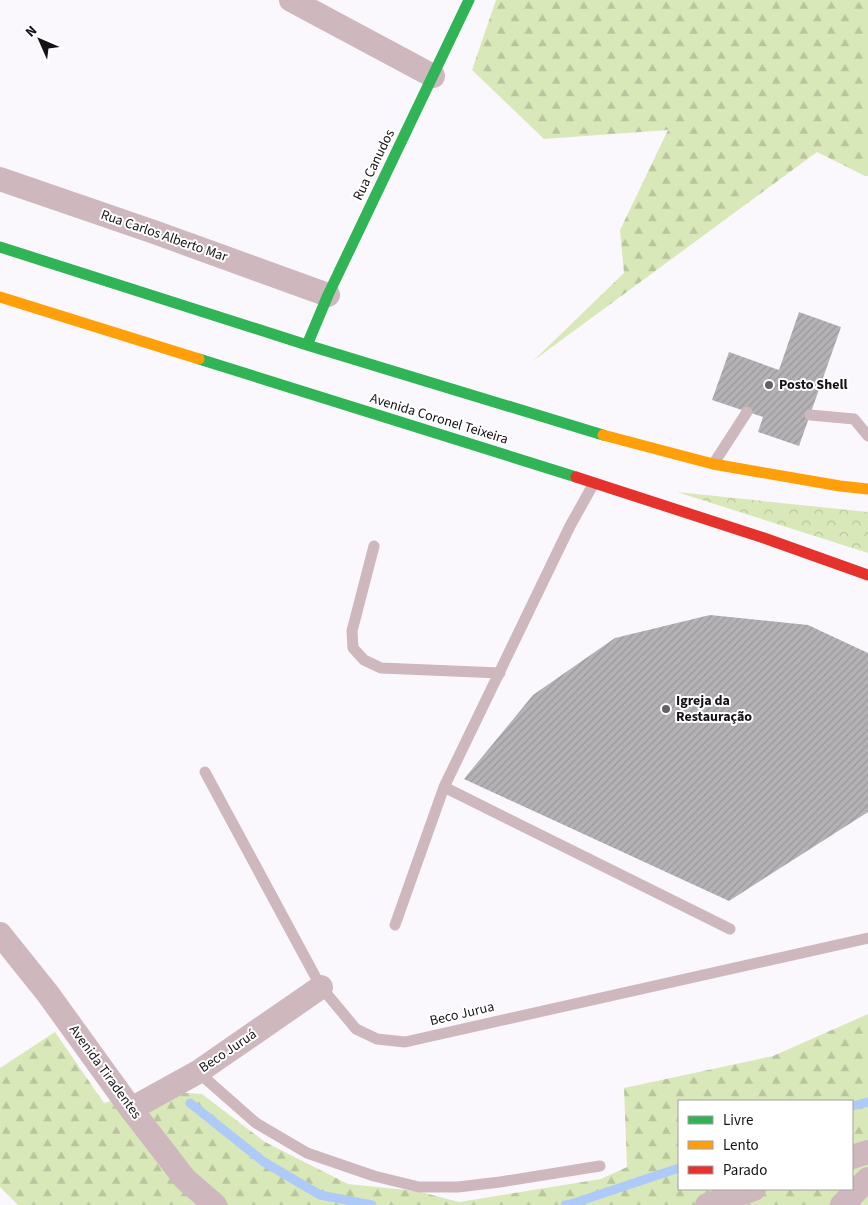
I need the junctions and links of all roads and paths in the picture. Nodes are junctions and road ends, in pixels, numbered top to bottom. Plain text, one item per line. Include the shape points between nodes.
1 (291, 0) edge
2 (469, 0) edge
3 (433, 76) junction
4 (0, 179) edge
5 (0, 247) edge
6 (328, 295) junction
7 (0, 297) edge
8 (307, 344) junction
9 (747, 412) dead end
10 (810, 415) dead end
11 (868, 436) edge
12 (713, 464) junction
13 (594, 483) junction
14 (868, 489) edge
15 (374, 546) dead end
16 (868, 575) edge
17 (500, 673) junction
18 (205, 772) dead end
19 (444, 787) junction
20 (395, 925) dead end
21 (730, 929) dead end
22 (0, 934) edge
23 (868, 938) edge
24 (321, 987) junction
25 (198, 1072) junction
26 (131, 1109) junction
27 (868, 1152) edge
28 (853, 1157) edge
29 (600, 1166) dead end
30 (868, 1179) edge
31 (751, 1190) edge
32 (215, 1205) edge
33 (707, 1205) edge
34 (842, 1205) edge

1 - 3 street
2 - 3 main road, Rua Canudos
3 - 6 main road, Rua Canudos
4 - 6 street, Rua Carlos Alberto Mar
5 - 8 main road
6 - 8 main road, Rua Canudos
7 - 13 main road, Avenida Coronel Teixeira
8 - 12 main road via 585,430
9 - 12 lane
10 - 11 lane via 854,419
12 - 14 main road
13 - 16 main road, Avenida Coronel Teixeira
13 - 17 lane
15 - 17 lane via 352,631 353,648 364,660 381,668
17 - 19 lane
18 - 24 lane, Beco Jurua
19 - 20 lane
19 - 21 lane
22 - 26 street, Avenida Tiradentes
23 - 24 lane, Beco Jurua via 405,1042 378,1039 356,1029
24 - 25 street, Beco Juruá
25 - 26 street, Beco Juruá
25 - 29 lane via 256,1123 307,1153 374,1176 419,1187 458,1187
26 - 32 street, Avenida Tiradentes via 185,1179
27 - 28 street
30 - 34 street
31 - 33 street

